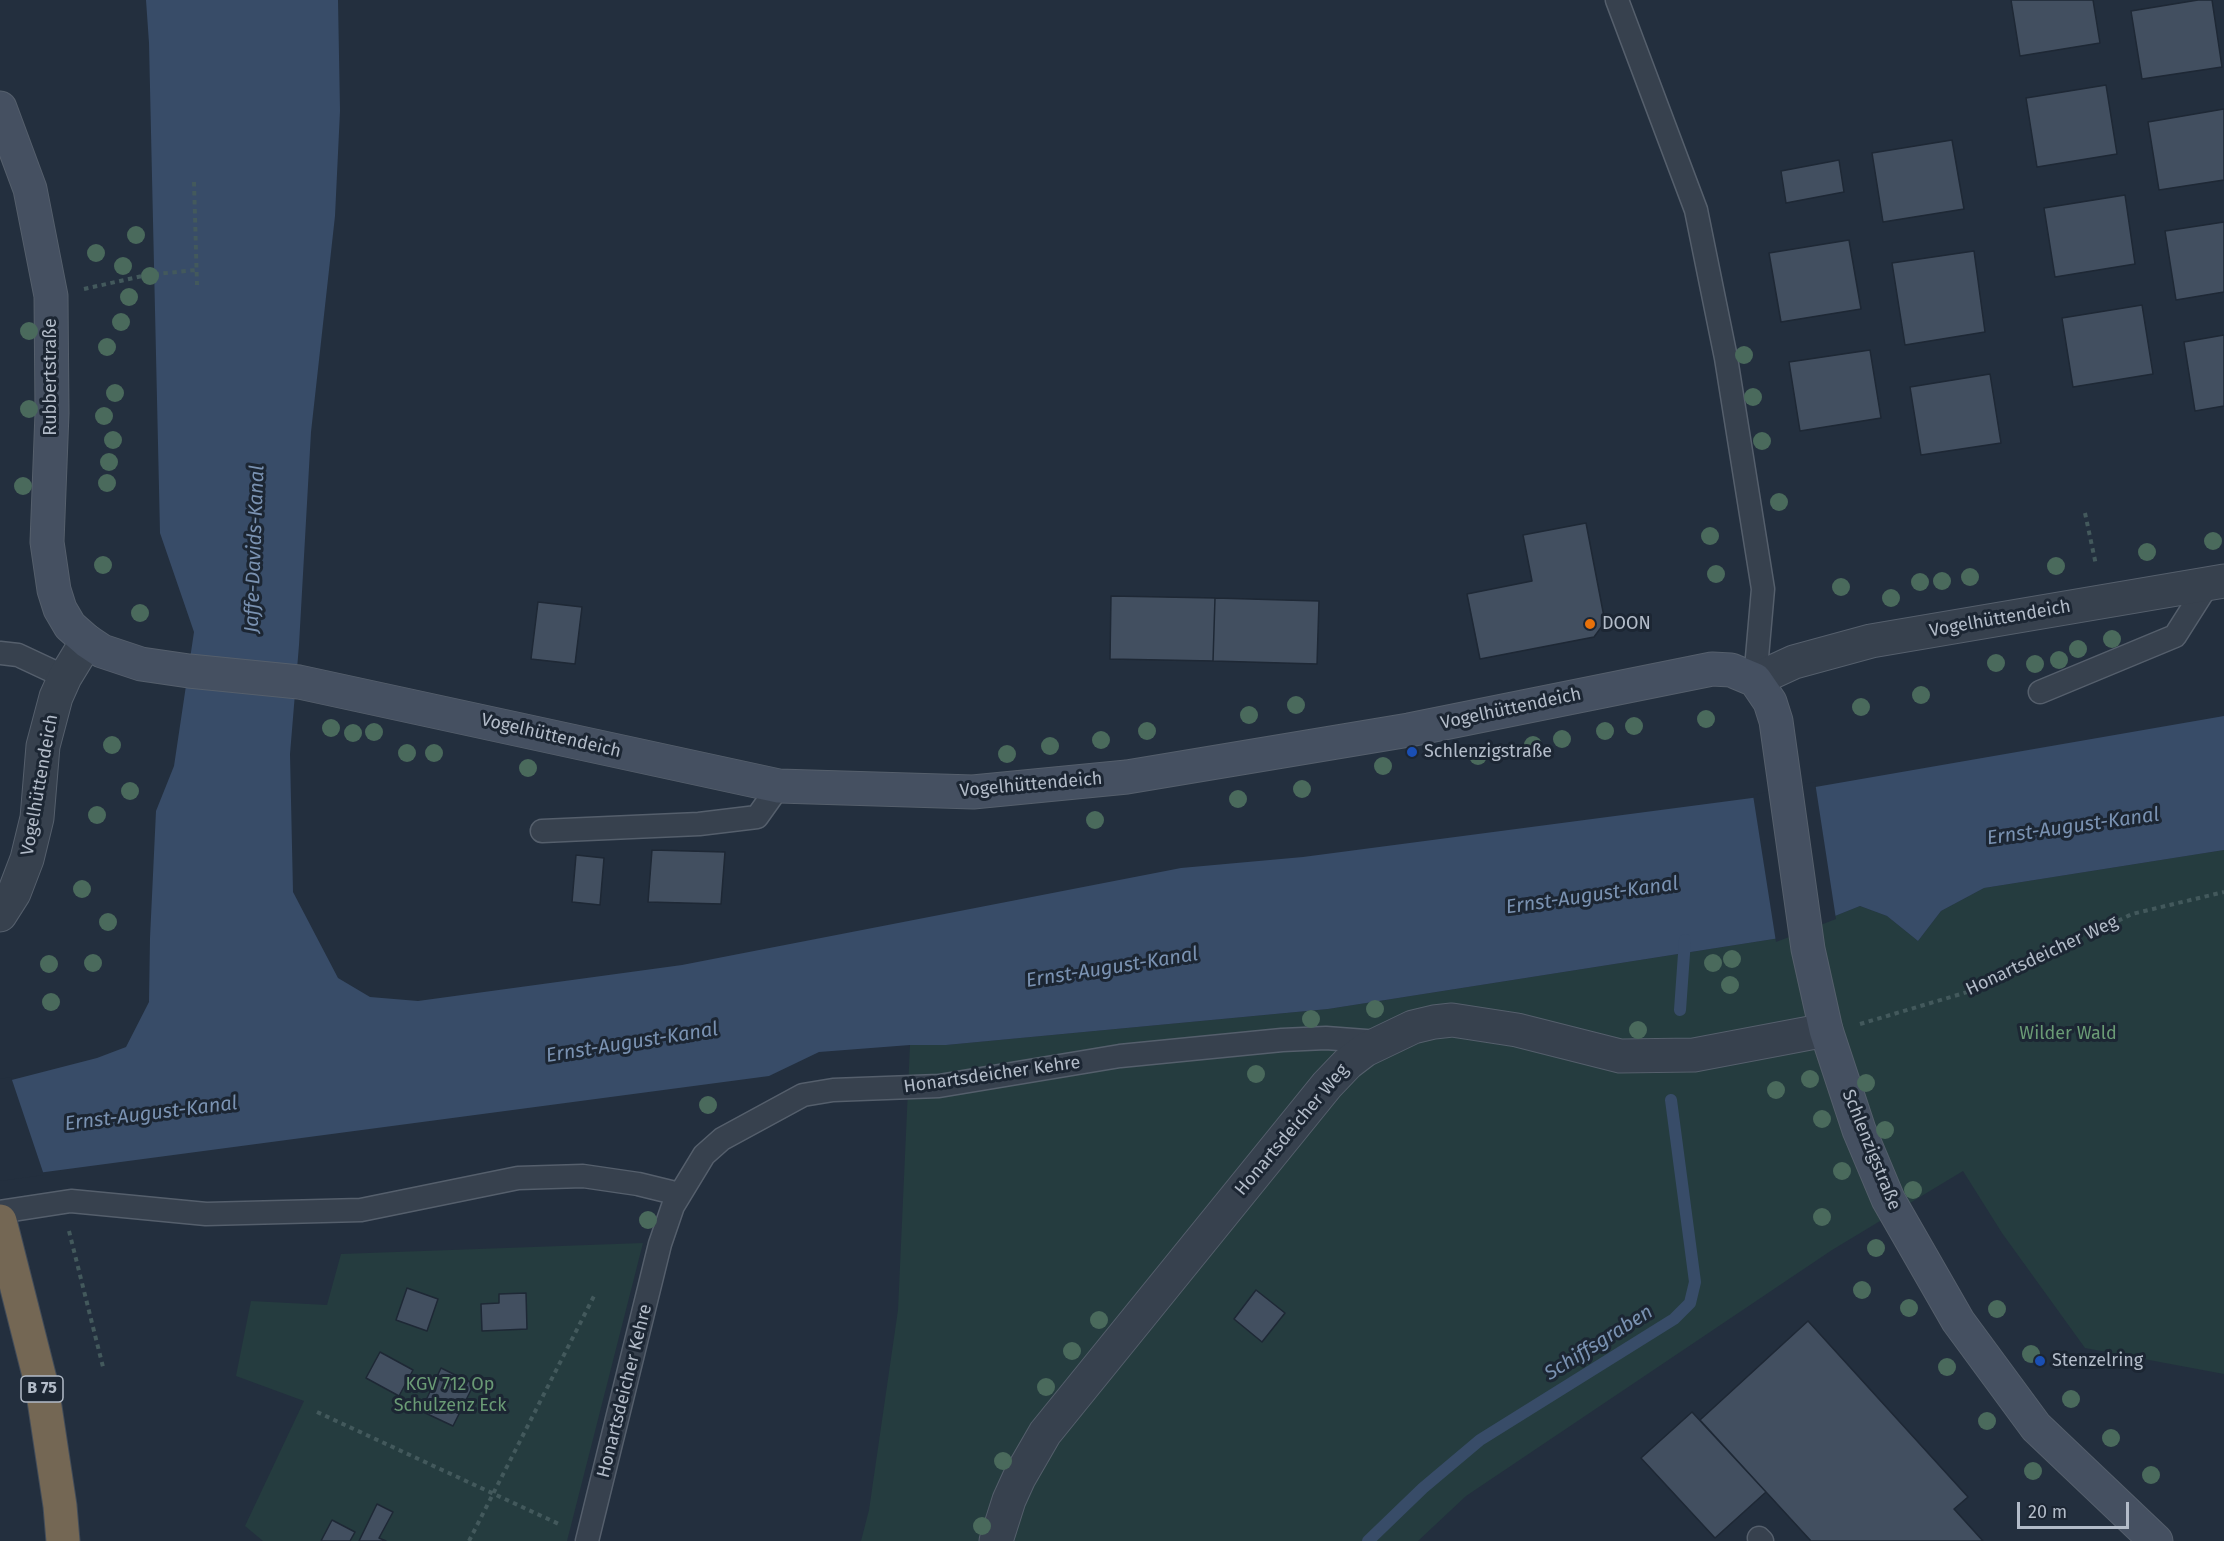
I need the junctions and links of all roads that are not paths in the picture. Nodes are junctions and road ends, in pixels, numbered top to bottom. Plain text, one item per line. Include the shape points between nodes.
1 (1617, 0) edge
2 (0, 108) edge
3 (2216, 582) edge
4 (87, 641) junction
5 (0, 653) edge
6 (65, 677) junction
7 (1755, 680) junction
8 (2040, 692) dead end
9 (779, 786) junction
10 (542, 831) dead end
11 (0, 915) edge
12 (1826, 1029) junction
13 (1378, 1042) junction
14 (679, 1194) junction
15 (2, 1224) edge
16 (587, 1539) edge
17 (63, 1541) edge
18 (996, 1541) edge
19 (2156, 1541) edge

1 - 7 lane via 1696,210 1701,233 1726,358 1763,589
2 - 4 street, Rubbertstraße via 30,189 51,296 47,542 54,590 70,626
3 - 7 street, Vogelhüttendeich via 1871,641 1794,662
3 - 8 lane via 2175,636
4 - 6 street, Vogelhüttendeich
4 - 9 street, Vogelhüttendeich via 102,651 141,664 299,682
5 - 6 lane via 18,655
6 - 11 street, Vogelhüttendeich via 43,746 37,818 27,860
7 - 9 street, Vogelhüttendeich via 1731,669 1688,672 1409,730 1127,777 973,792
7 - 12 street, Schlenzigstraße via 1770,702 1776,721 1808,949
9 - 10 lane via 757,817 699,824
12 - 13 street, Honartsdeicher Weg via 1694,1055 1620,1056 1517,1030 1452,1020 1413,1027
12 - 19 street, Schlenzigstraße via 1859,1130 1888,1199 1958,1321 2036,1427
13 - 14 lane, Honartsdeicher Kehre via 1315,1038 1191,1048 939,1086 833,1090 803,1095 722,1139 704,1155
13 - 18 street, Honartsdeicher Weg via 1348,1063 1327,1085 1045,1433 1019,1478
14 - 15 lane via 583,1176 518,1178 361,1210 206,1214 72,1201
14 - 16 lane, Honartsdeicher Kehre via 660,1244
15 - 17 highway, B 75 via 42,1387

